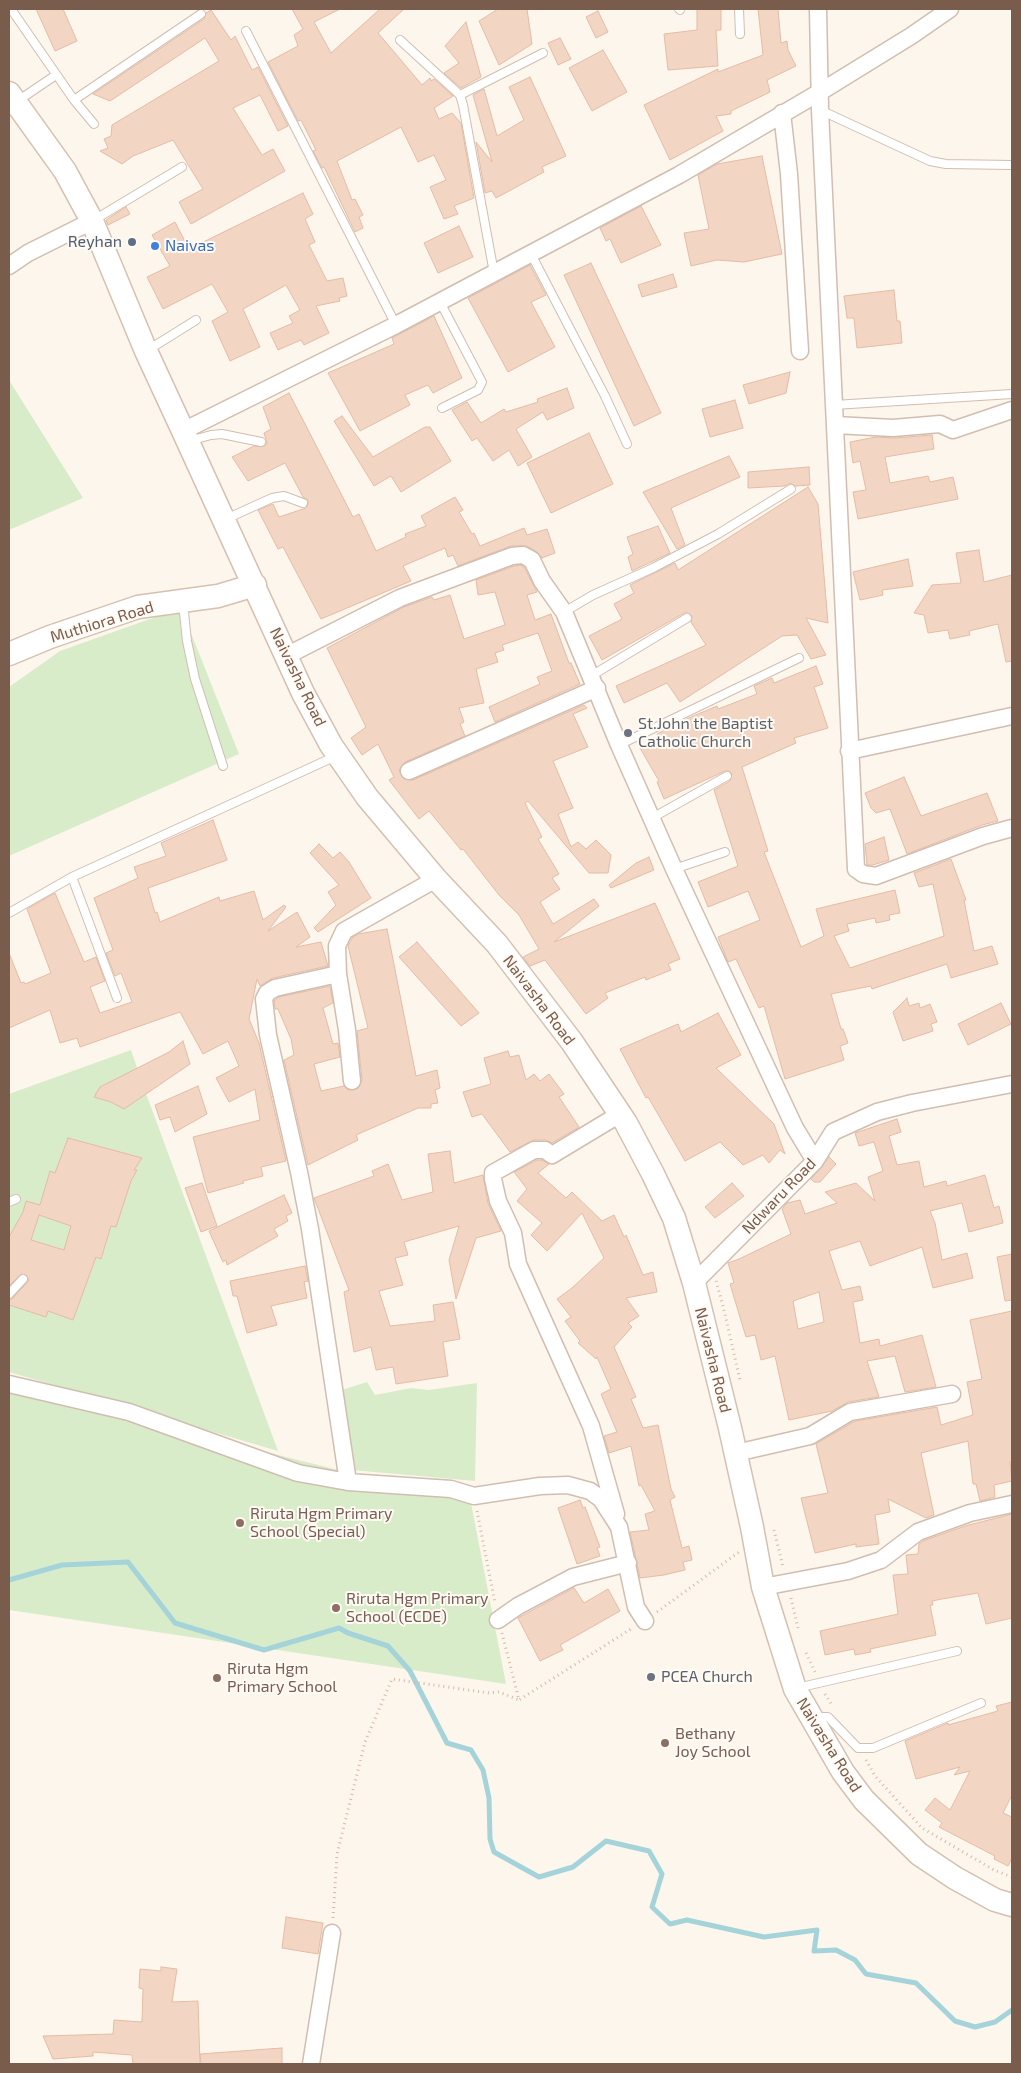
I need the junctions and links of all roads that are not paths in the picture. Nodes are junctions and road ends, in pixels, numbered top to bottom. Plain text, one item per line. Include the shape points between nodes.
1 (11, 9) edge
2 (739, 9) edge
3 (818, 9) edge
4 (950, 9) edge
5 (201, 14) dead end
6 (246, 30) dead end
7 (740, 34) dead end
8 (400, 40) dead end
9 (543, 53) dead end
10 (56, 75) junction
11 (820, 92) junction
12 (460, 95) junction
13 (12, 97) edge
14 (74, 100) junction
15 (820, 110) junction
16 (782, 113) junction
17 (94, 124) dead end
18 (1012, 165) edge
19 (182, 167) dead end
20 (92, 221) junction
21 (531, 254) junction
22 (9, 266) edge
23 (494, 273) junction
24 (440, 302) junction
25 (196, 320) dead end
26 (396, 325) junction
27 (146, 351) junction
28 (800, 351) dead end
29 (1012, 394) edge
30 (834, 405) junction
31 (442, 408) dead end
32 (1012, 410) edge
33 (835, 425) junction
34 (185, 437) junction
35 (261, 442) dead end
36 (627, 444) dead end
37 (791, 489) dead end
38 (303, 504) dead end
39 (224, 520) junction
40 (255, 585) junction
41 (183, 601) junction
42 (564, 612) junction
43 (687, 618) dead end
44 (9, 654) edge
45 (286, 656) junction
46 (799, 658) dead end
47 (594, 682) junction
48 (1012, 716) edge
49 (619, 745) junction
50 (849, 751) junction
51 (338, 755) junction
52 (224, 766) dead end
53 (409, 771) dead end
54 (727, 776) dead end
55 (652, 818) junction
56 (1012, 828) edge
57 (725, 852) dead end
58 (674, 869) junction
59 (72, 877) junction
60 (436, 879) junction
61 (9, 913) edge
62 (338, 974) junction
63 (117, 998) dead end
64 (352, 1081) dead end
65 (1012, 1084) edge
66 (620, 1114) junction
67 (815, 1161) junction
68 (23, 1279) dead end
69 (694, 1283) junction
70 (9, 1294) edge
71 (9, 1384) edge
72 (952, 1394) dead end
73 (736, 1453) junction
74 (348, 1482) junction
75 (1012, 1504) edge
76 (620, 1527) junction
77 (628, 1563) junction
78 (763, 1587) junction
79 (498, 1620) road end
80 (645, 1621) road end
81 (957, 1651) dead end
82 (795, 1689) junction
83 (981, 1703) dead end
84 (811, 1717) junction
85 (1012, 1905) edge
86 (332, 1934) road end
87 (311, 2064) edge

1 - 10 lane
2 - 7 lane
3 - 11 street
4 - 11 street
5 - 14 lane
6 - 26 lane
8 - 12 lane
9 - 12 lane
10 - 13 lane
10 - 14 lane
11 - 15 street
11 - 16 street
12 - 23 lane
13 - 20 main road, Naivasha Road via 66,171
14 - 17 lane
15 - 18 lane via 930,161
15 - 30 street
16 - 21 street via 679,175
16 - 28 street
19 - 20 lane
20 - 22 street
20 - 27 main road, Naivasha Road
21 - 23 street
21 - 36 lane
23 - 24 street
24 - 26 street
24 - 31 lane via 482,382 478,390
25 - 27 lane
26 - 34 street
27 - 34 main road, Naivasha Road
29 - 30 lane
30 - 33 street
32 - 33 street via 953,430 940,424 893,428
33 - 50 street
34 - 35 lane via 222,434
34 - 39 main road, Naivasha Road
37 - 42 lane via 718,534
38 - 39 lane via 284,496 272,498
39 - 40 main road, Naivasha Road
40 - 41 main road, Muthiora Road via 218,596
40 - 45 main road, Naivasha Road
41 - 44 main road, Muthiora Road via 138,607
41 - 52 lane via 195,679
42 - 45 street via 532,560 523,555 512,556 400,598
42 - 47 street
43 - 47 lane
45 - 51 main road, Naivasha Road
46 - 49 lane
47 - 49 street
47 - 53 street
48 - 50 street
49 - 55 street
50 - 56 street via 856,869 863,874 876,876
51 - 59 lane
51 - 60 main road, Naivasha Road via 367,797
54 - 55 lane
55 - 58 street
57 - 58 lane
58 - 67 street via 795,1128
59 - 61 lane
59 - 63 lane
60 - 62 street via 344,931 337,946
60 - 66 main road, Naivasha Road via 497,944 572,1042
62 - 64 street
62 - 74 street via 275,988 267,993 264,1007 307,1213
65 - 67 street, Ndwaru Road via 876,1112 833,1132
66 - 69 main road, Naivasha Road via 674,1218
66 - 76 street via 552,1155 545,1150 534,1150 493,1173 492,1179 513,1233 518,1264 591,1426
67 - 69 street, Ndwaru Road
68 - 70 lane
69 - 73 main road, Naivasha Road
71 - 74 street via 129,1412 298,1473
72 - 73 street via 850,1412 810,1436
73 - 78 main road, Naivasha Road
74 - 76 street via 451,1489 474,1496 568,1485 590,1491 601,1499
75 - 78 street via 970,1513 918,1532 881,1560 848,1571
76 - 77 street
77 - 79 street via 573,1577
77 - 80 street via 636,1607
78 - 82 main road, Naivasha Road
81 - 82 lane
82 - 84 main road, Naivasha Road
83 - 84 lane via 873,1748 858,1748 828,1717
84 - 85 main road, Naivasha Road via 842,1772 864,1800 919,1854 995,1900
86 - 87 street

